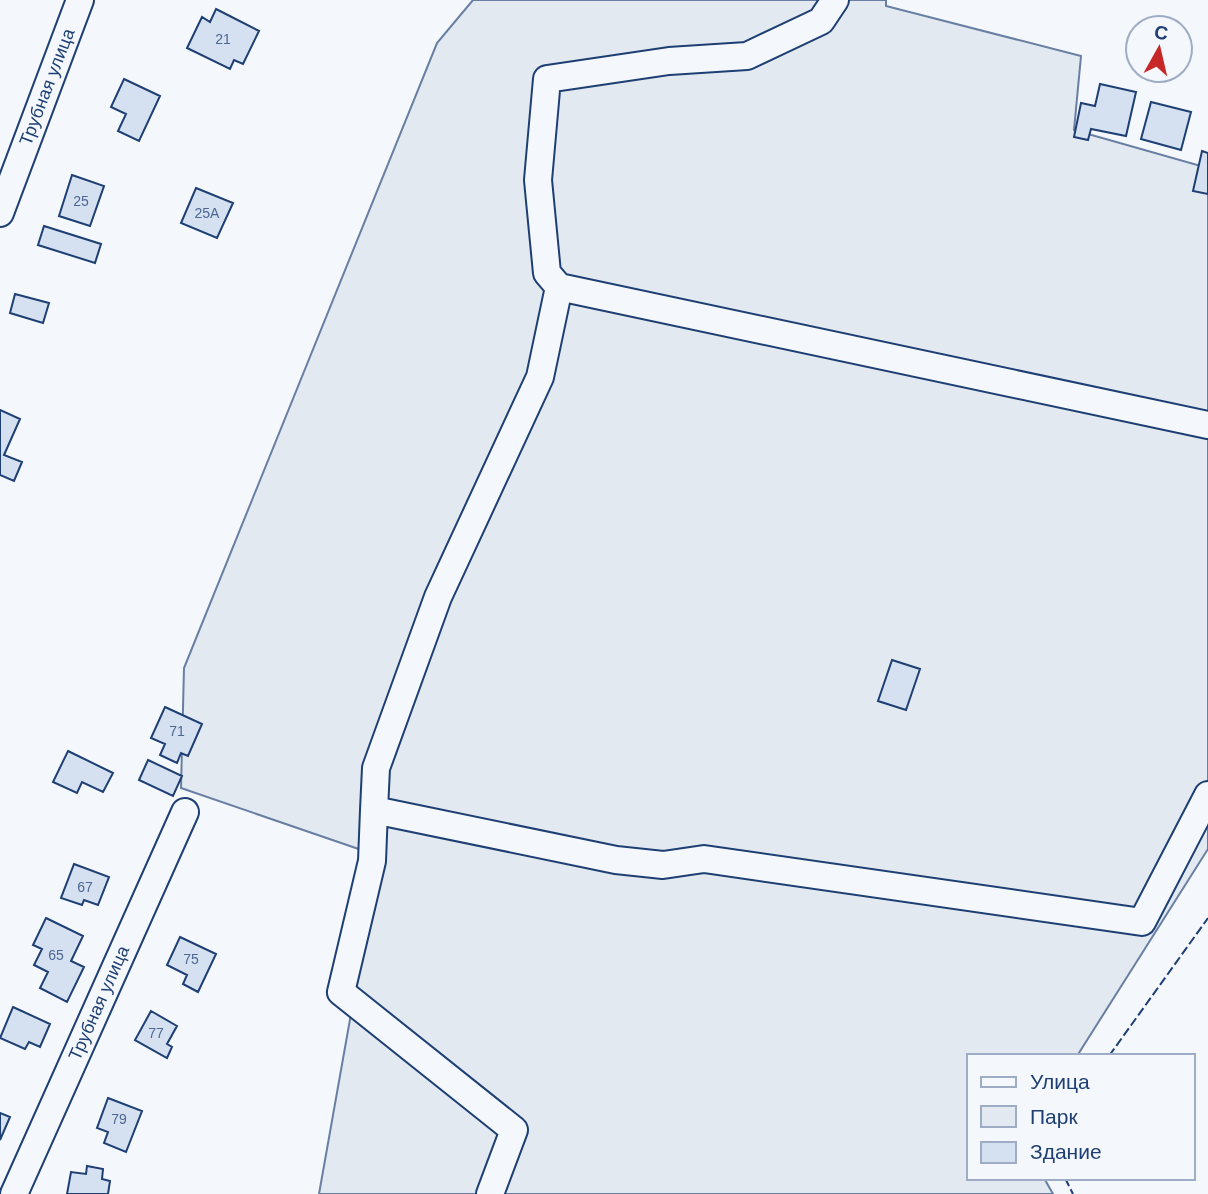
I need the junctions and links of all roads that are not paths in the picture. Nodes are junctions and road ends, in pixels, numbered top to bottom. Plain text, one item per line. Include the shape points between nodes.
1 (80, 0) edge
2 (835, 0) edge
3 (8, 168) edge
4 (0, 213) edge
5 (559, 287) junction
6 (1208, 425) edge
7 (1208, 795) edge
8 (374, 810) junction
9 (185, 813) dead end
10 (14, 1194) edge
11 (490, 1194) edge

1 - 3 street, Трубная улица
2 - 5 street via 821,21 747,56 669,61 547,79 538,180 547,273
3 - 4 street, Трубная улица
5 - 6 street
5 - 8 street via 540,377 438,597 376,768
7 - 8 street via 1142,922 704,859 663,865 615,860
8 - 11 street via 372,861 341,992 514,1130
9 - 10 street, Трубная улица

